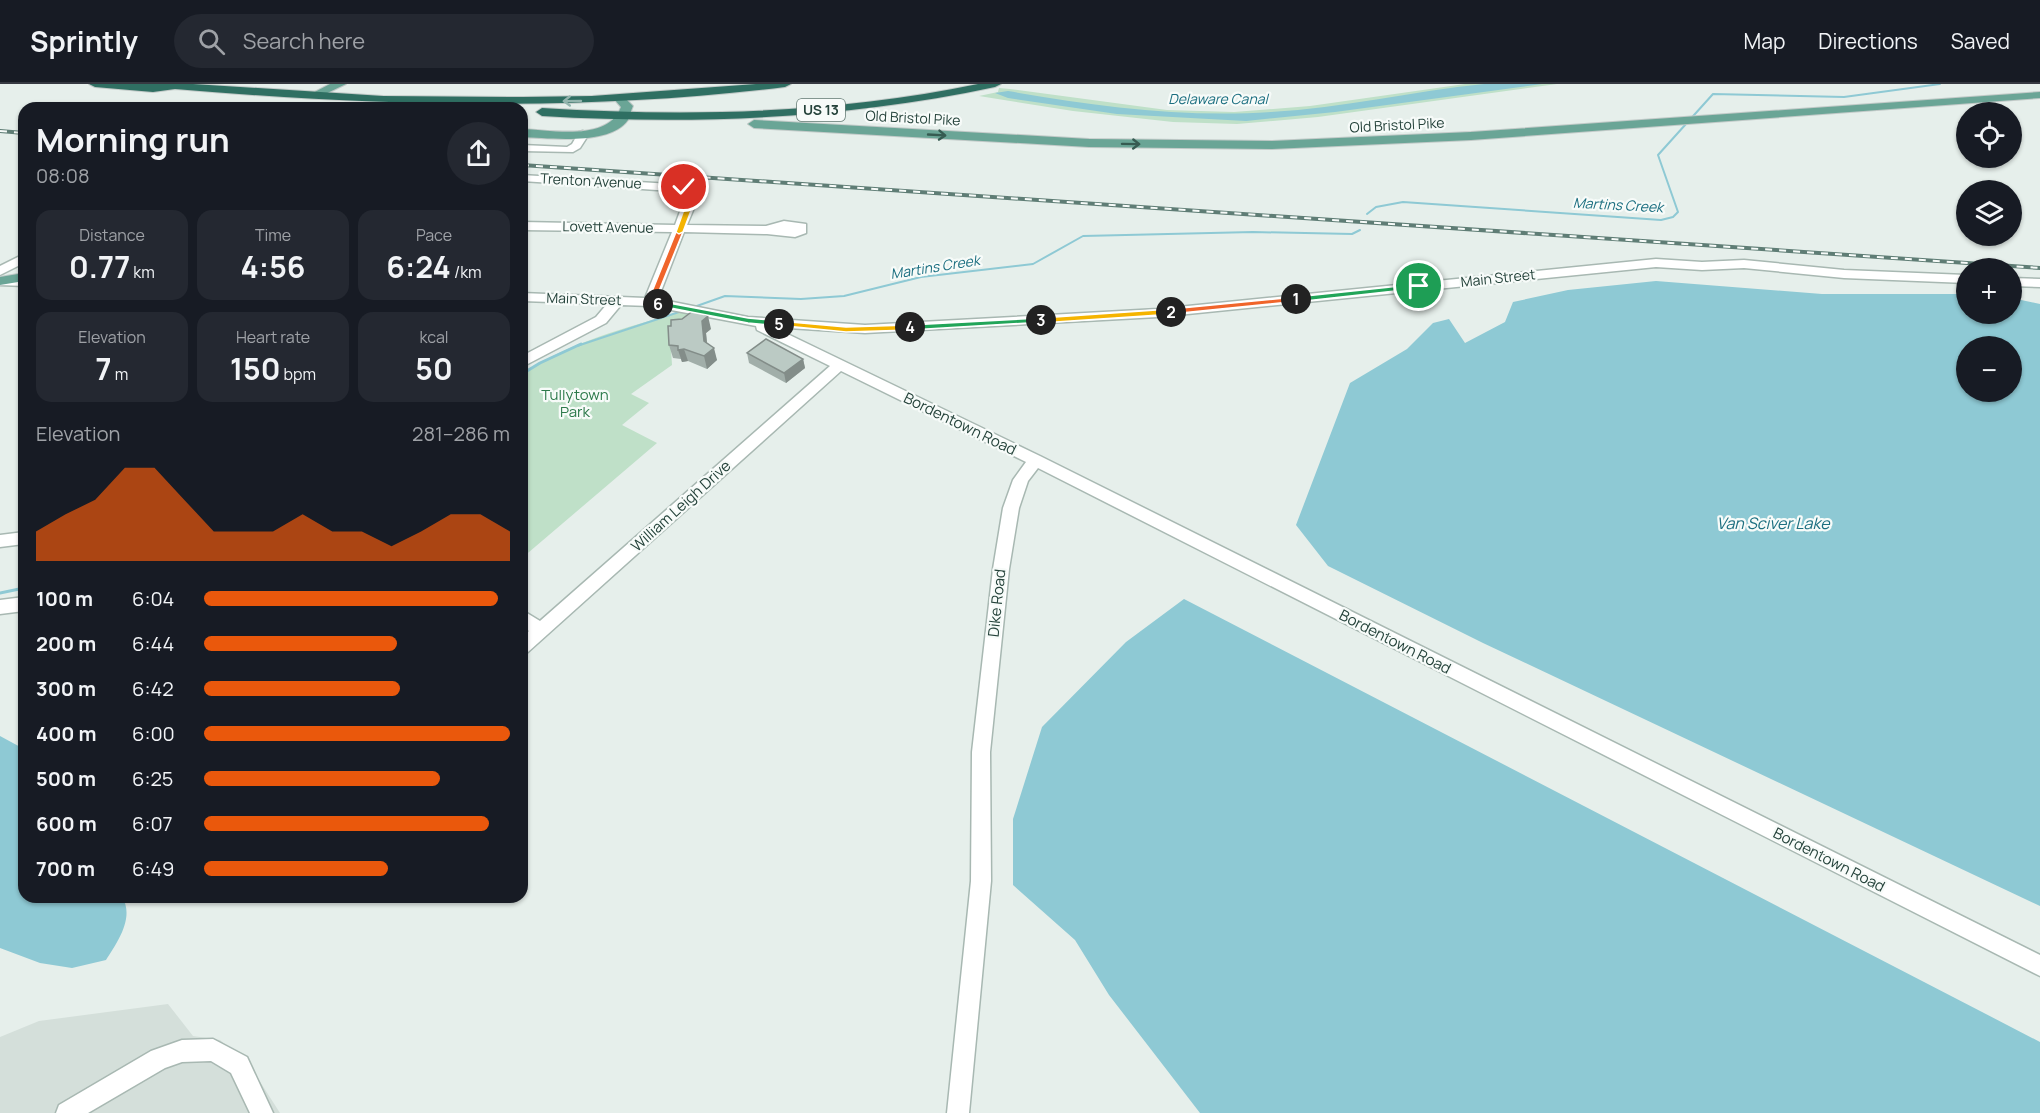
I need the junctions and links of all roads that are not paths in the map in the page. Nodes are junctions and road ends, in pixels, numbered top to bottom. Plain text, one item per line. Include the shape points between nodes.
1 (95, 84) edge
2 (323, 84) edge
3 (340, 84) edge
4 (785, 84) edge
5 (995, 84) edge
6 (173, 85) edge
7 (731, 90) junction
8 (315, 95) junction
9 (2040, 95) edge
10 (366, 98) junction
11 (620, 99) junction
12 (394, 102) edge
13 (528, 111) edge
14 (596, 115) junction
15 (626, 116) junction
16 (645, 116) junction
17 (754, 123) joint
18 (608, 130) junction
19 (528, 133) edge
20 (583, 134) junction
21 (528, 148) edge
22 (528, 178) edge
23 (528, 226) edge
24 (681, 229) junction
25 (767, 230) dead end
26 (18, 263) edge
27 (18, 277) edge
28 (2, 278) edge
29 (1956, 279) edge
30 (18, 281) edge
31 (2022, 282) edge
32 (2040, 283) edge
33 (528, 297) edge
34 (617, 301) junction
35 (650, 302) junction
36 (748, 321) junction
37 (528, 359) edge
38 (840, 364) junction
39 (1035, 460) junction
40 (18, 539) edge
41 (0, 541) edge
42 (18, 605) edge
43 (0, 608) edge
44 (528, 621) edge
45 (541, 630) junction
46 (528, 642) edge
47 (2040, 966) edge
48 (67, 1113) edge
49 (262, 1113) edge
50 (958, 1113) edge

1 - 6 highway, US 13 via 153,89
2 - 8 main road
3 - 8 main road
4 - 7 highway, US 13
5 - 16 highway, US 13 via 843,109
6 - 8 highway, US 13
7 - 11 highway, US 13
7 - 15 highway via 652,103
8 - 10 highway, US 13
17 -> 9 main road, Old Bristol Pike via 1193,146 1471,136
11 -> 10 highway, US 13 via 501,102
10 - 12 highway, US 13
11 - 15 main road via 627,106
13 - 14 highway, US 13
14 - 15 highway, US 13
14 - 18 highway via 609,120
15 - 16 highway, US 13
15 - 18 main road
16 - 17 highway
18 - 20 main road
19 - 20 main road
20 - 21 street via 569,150
22 - 24 street, Trenton Avenue via 684,187 694,192
23 - 24 street, Lovett Avenue
24 - 25 street, Lovett Avenue
24 - 35 street
26 - 28 street
27 - 28 main road
28 - 30 street
29 - 36 street, Main Street via 1757,265 1627,265 1158,313 846,329
31 - 32 street
33 - 34 street, Main Street
34 - 35 street, Main Street
34 - 37 street via 601,320
35 - 36 street, Main Street
36 - 38 street, Bordentown Road
38 - 39 street, Bordentown Road
38 - 45 street, William Leigh Drive
39 - 47 street, Bordentown Road
39 - 50 street, Dike Road via 1021,480 1009,518 1001,569 981,752 981,881
40 - 41 street
42 - 43 street
44 - 45 street
45 - 46 street, William Leigh Drive
48 - 49 street via 159,1059 182,1051 213,1050 239,1065

